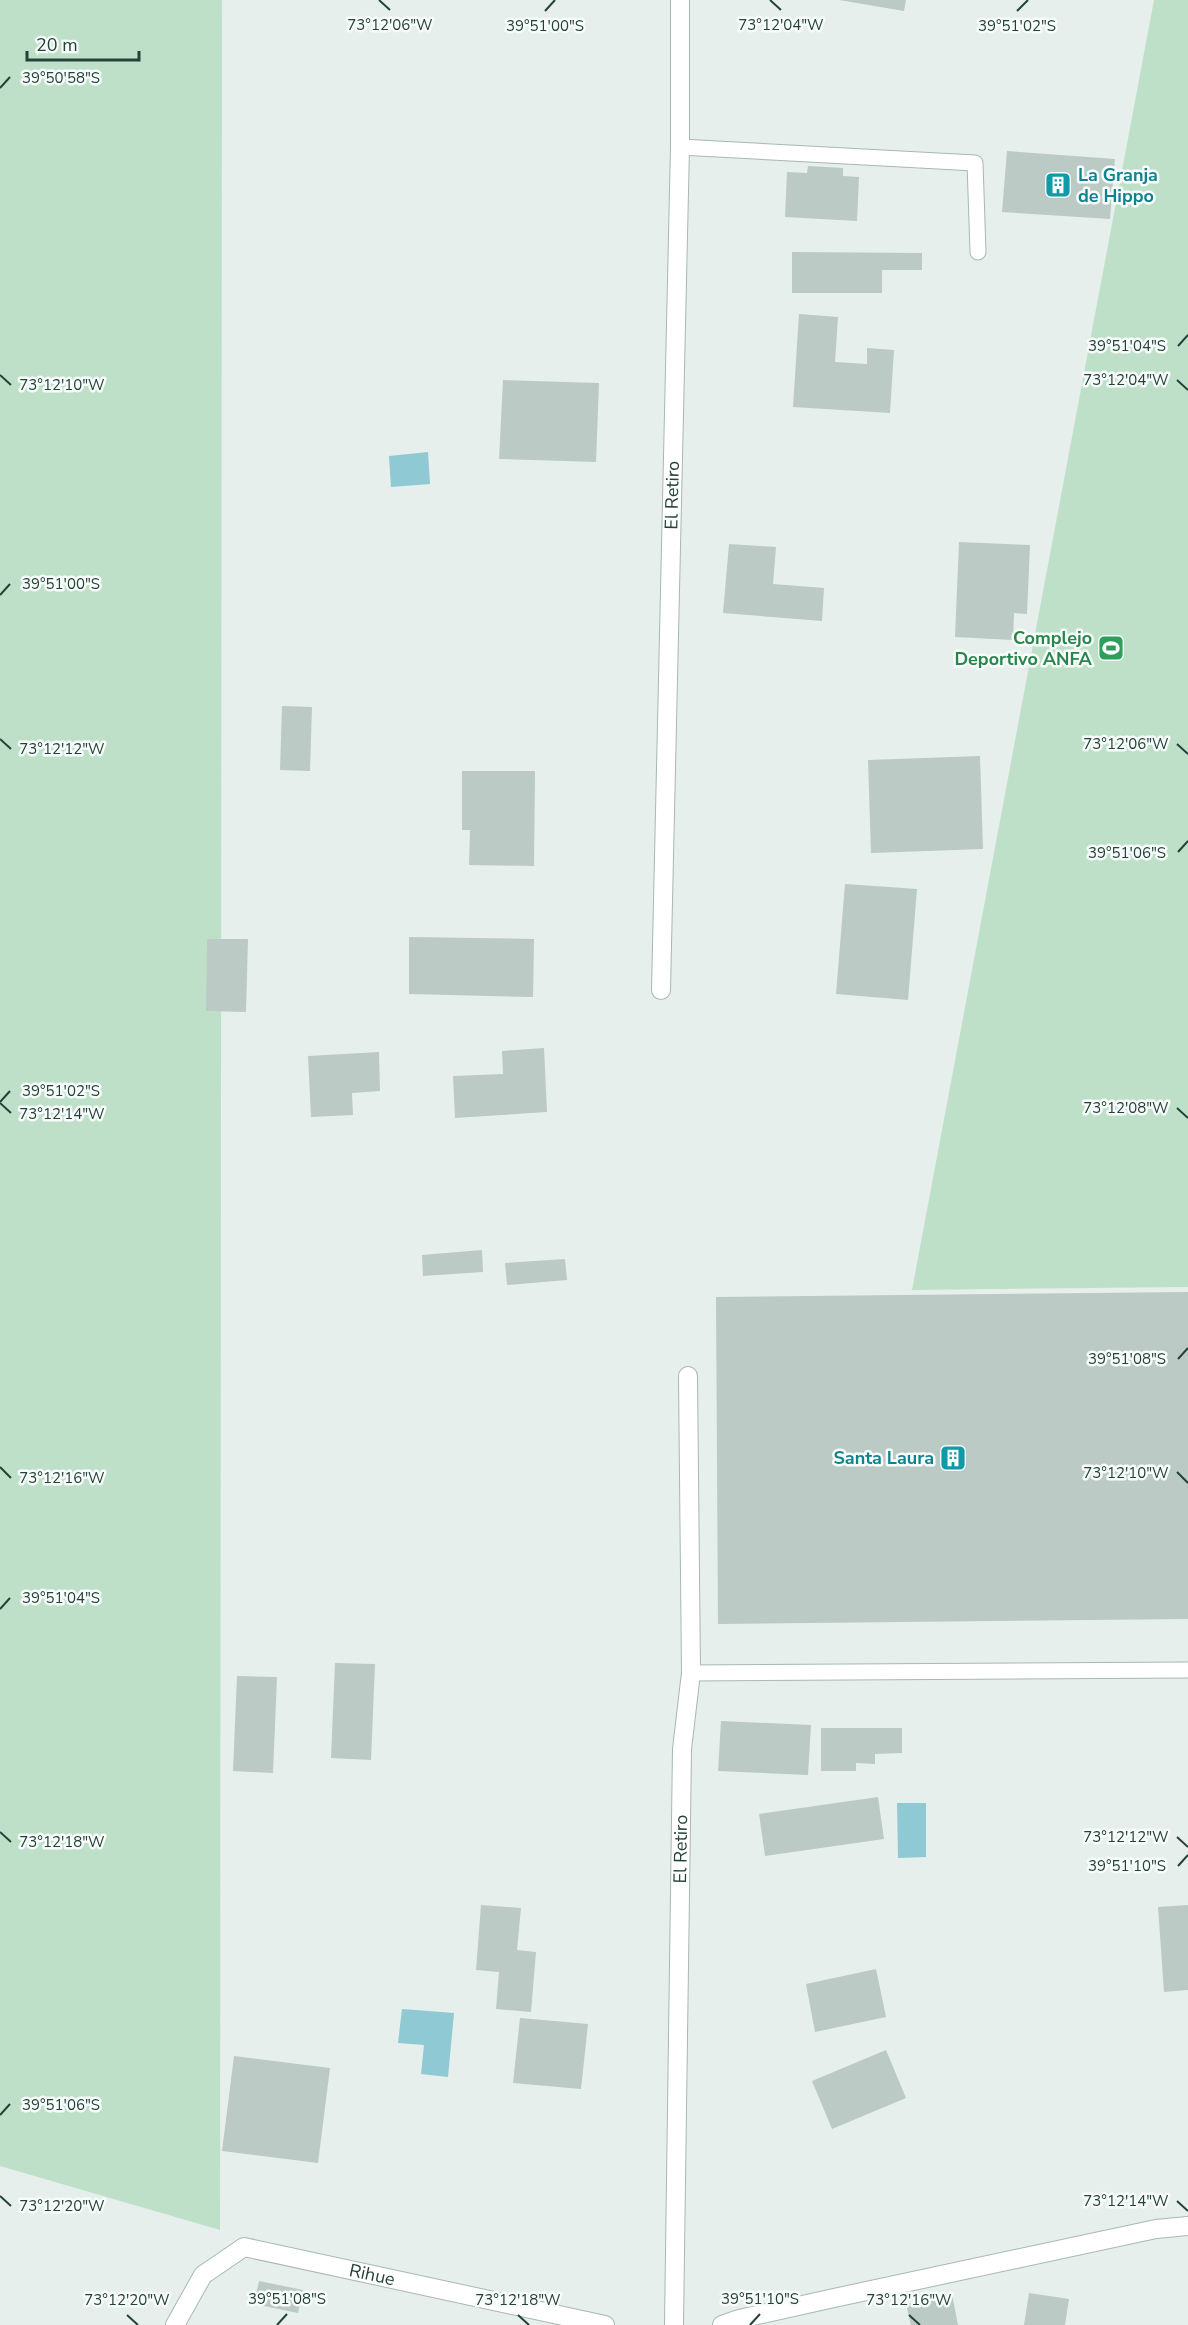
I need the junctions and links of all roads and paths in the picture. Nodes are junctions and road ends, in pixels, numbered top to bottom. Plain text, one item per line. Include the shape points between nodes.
1 (680, 0) edge
2 (680, 147) junction
3 (978, 252) dead end
4 (661, 990) dead end
5 (688, 1376) dead end
6 (1188, 1670) edge
7 (691, 1673) junction
8 (1188, 2226) edge
9 (175, 2325) edge
10 (605, 2325) edge
11 (674, 2325) edge
12 (722, 2325) edge

1 - 2 street, El Retiro
2 - 3 lane via 975,163
2 - 4 street, El Retiro
5 - 7 street, El Retiro
6 - 7 lane
7 - 11 street, El Retiro via 682,1749
8 - 12 street via 1156,2229
9 - 10 street, Rihue via 203,2275 244,2247

